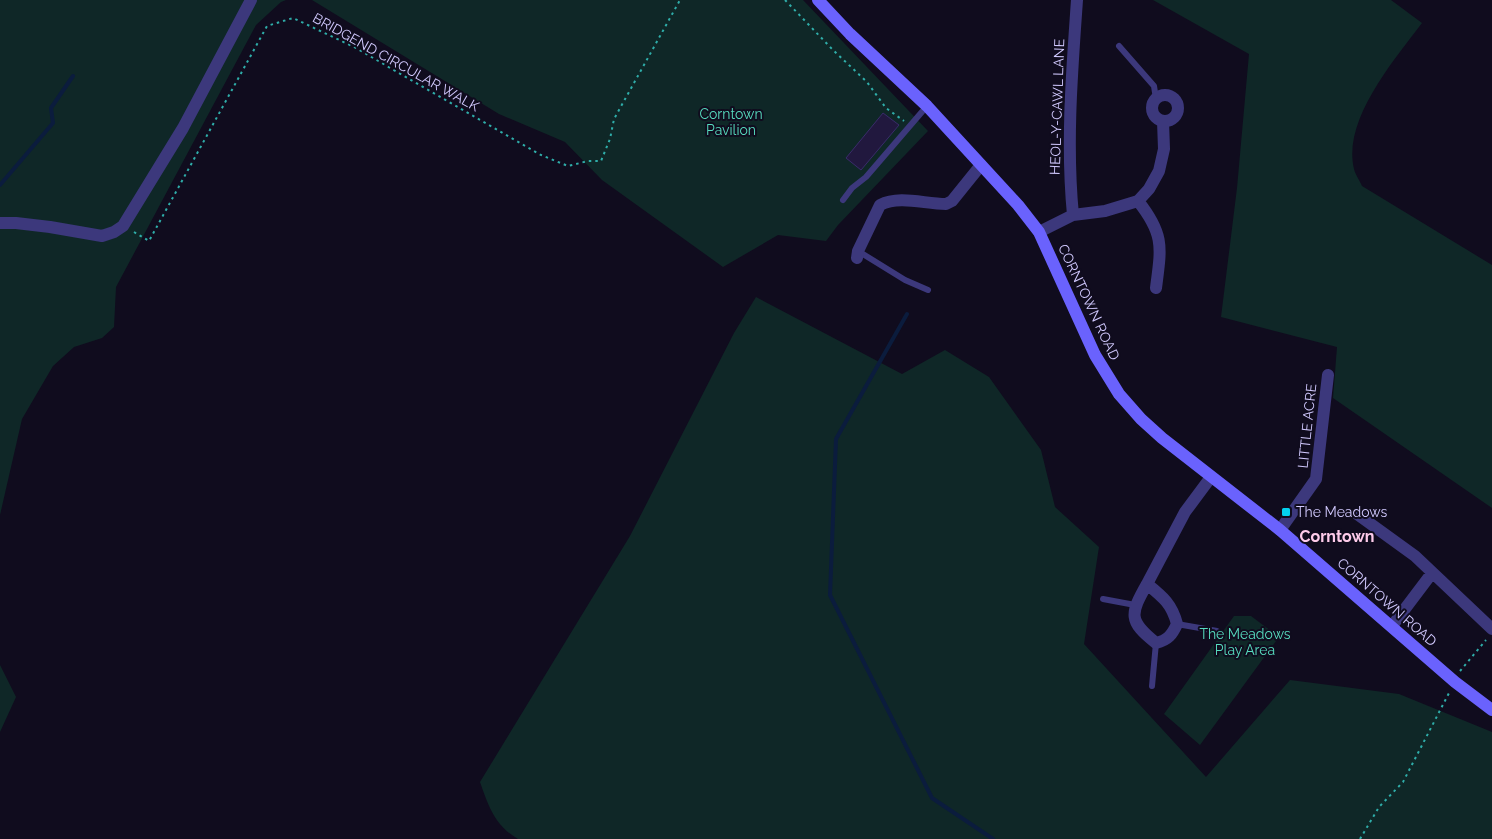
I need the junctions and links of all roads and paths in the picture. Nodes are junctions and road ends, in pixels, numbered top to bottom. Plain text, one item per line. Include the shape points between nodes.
1 (251, 0) edge
2 (680, 0) edge
3 (785, 0) edge
4 (818, 0) edge
5 (1077, 0) edge
6 (1119, 46) dead end
7 (1156, 99) junction
8 (927, 106) junction
9 (1163, 121) junction
10 (910, 125) junction
11 (980, 165) junction
12 (843, 200) dead end
13 (1138, 201) junction
14 (1073, 216) junction
15 (0, 223) edge
16 (123, 226) junction
17 (1039, 232) junction
18 (858, 254) joint
19 (1156, 288) dead end
20 (928, 290) dead end
21 (1328, 375) dead end
22 (1212, 477) junction
23 (1357, 514) dead end
24 (1280, 530) junction
25 (1432, 573) junction
26 (1147, 584) junction
27 (1103, 599) dead end
28 (1135, 605) junction
29 (1177, 624) junction
30 (1392, 626) junction
31 (1217, 631) dead end
32 (1489, 635) edge
33 (1156, 643) junction
34 (1455, 682) junction
35 (1152, 686) dead end
36 (1492, 710) edge
37 (1360, 839) edge

1 - 16 street via 183,128
2 - 16 path, BRIDGEND CIRCULAR WALK via 614,119 601,160 568,166 541,155 354,47 293,18 267,26 149,241
3 - 10 path via 867,82 886,108
4 - 8 main road, CORNTOWN ROAD
5 - 14 street, HEOL-Y-CAWL LANE via 1070,174
6 - 7 lane via 1154,86
7 - 9 street via 1152,104 1153,113
7 - 9 street via 1169,96 1178,105 1176,115
8 - 10 lane
8 - 11 main road, CORNTOWN ROAD
9 - 13 street via 1164,149 1158,171
10 - 12 lane
11 - 17 main road, CORNTOWN ROAD
11 - 18 street via 952,201 946,204 902,200 880,205
13 - 14 street
13 - 19 street via 1159,235
14 - 17 street
15 - 16 street via 102,236
17 - 22 main road, CORNTOWN ROAD via 1095,355 1119,394 1141,419
18 - 20 lane
21 - 24 street, LITTLE ACRE via 1316,479
22 - 24 main road, CORNTOWN ROAD
22 - 26 street via 1185,512
23 - 25 street via 1415,556
24 - 30 main road, CORNTOWN ROAD
25 - 30 street
25 - 32 street
26 - 28 street
26 - 29 street via 1174,611
27 - 28 lane
28 - 33 street via 1135,619 1141,632
29 - 31 lane
29 - 33 street via 1165,641
30 - 34 main road, CORNTOWN ROAD
32 - 34 path via 1458,672
33 - 35 lane
34 - 36 main road, CORNTOWN ROAD
34 - 37 path via 1402,782 1379,808

